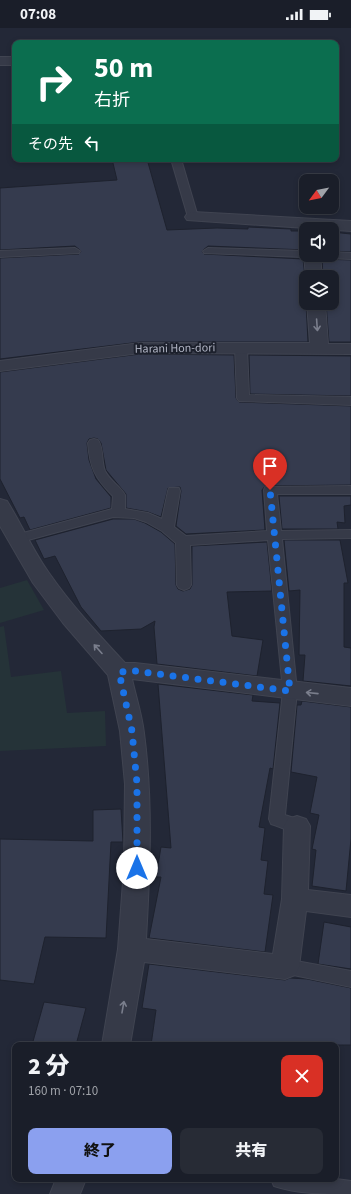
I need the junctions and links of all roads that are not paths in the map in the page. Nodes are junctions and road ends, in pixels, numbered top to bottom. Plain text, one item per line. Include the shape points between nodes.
1 (0, 61) edge
2 (12, 62) edge
3 (177, 162) edge
4 (193, 217) joint
5 (351, 226) edge
6 (75, 251) dead end
7 (208, 251) dead end
8 (0, 254) edge
9 (299, 254) edge
10 (339, 256) edge
11 (351, 256) edge
12 (316, 310) edge
13 (242, 348) junction
14 (319, 348) junction
15 (351, 349) edge
16 (0, 366) edge
17 (351, 401) edge
18 (94, 443) dead end
19 (351, 490) edge
20 (174, 491) dead end
21 (0, 506) edge
22 (118, 513) junction
23 (167, 527) junction
24 (351, 534) edge
25 (275, 535) junction
26 (17, 539) junction
27 (183, 541) junction
28 (184, 585) dead end
29 (119, 672) junction
30 (290, 691) junction
31 (351, 697) edge
32 (297, 826) joint
33 (295, 899) junction
34 (351, 906) edge
35 (132, 948) junction
36 (285, 967) junction
37 (351, 979) edge
38 (116, 1042) edge
39 (70, 1182) edge
40 (298, 1182) edge
41 (351, 1191) edge
42 (65, 1194) edge

1 - 2 street
3 - 4 lane
4 - 5 street
6 - 8 lane
7 - 9 lane
10 - 11 lane
12 -> 14 street
13 - 14 street, Harani Hon-dori
13 - 16 street, Harani Hon-dori via 140,348
13 - 17 lane via 243,398
14 - 15 street, Harani Hon-dori
18 - 22 lane via 96,467 102,478 119,495
19 - 25 lane via 270,490
20 - 23 lane
21 - 26 street
22 - 23 lane via 129,512 148,517
22 - 26 lane
23 - 27 lane
24 - 25 lane
25 - 27 lane
25 - 30 lane
29 -> 26 street via 71,618 41,578
27 - 28 lane
29 - 30 street via 135,671
29 - 35 street via 132,731 137,784 137,868
31 -> 30 street
30 - 32 lane via 277,819
32 - 33 street
33 - 34 street
33 - 36 street
35 - 36 street
38 -> 35 street
36 - 37 lane
39 - 42 street
40 - 41 lane

